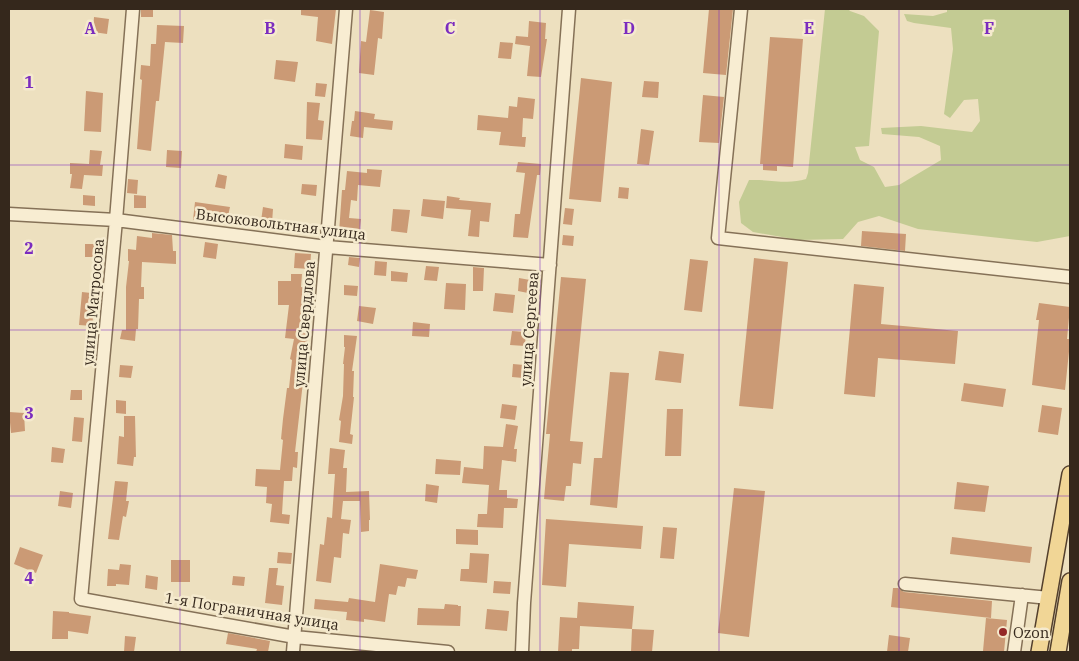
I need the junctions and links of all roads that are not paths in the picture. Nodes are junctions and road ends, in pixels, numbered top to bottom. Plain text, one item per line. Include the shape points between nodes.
1 (133, 9) edge
2 (346, 9) edge
3 (569, 9) edge
4 (741, 9) edge
5 (9, 214) edge
6 (116, 220) junction
7 (327, 247) junction
8 (550, 265) junction
9 (1070, 277) edge
10 (1070, 474) edge
11 (1070, 581) edge
12 (905, 584) dead end
13 (1022, 596) junction
14 (1048, 598) junction
15 (81, 599) joint
16 (294, 644) edge
17 (448, 652) edge
18 (522, 652) edge
19 (1014, 652) edge
20 (1039, 652) edge
21 (1058, 652) edge

1 - 6 street, улица Матросова
2 - 7 street, улица Свердлова
3 - 8 street, улица Сергеева
4 - 9 street via 718,238
5 - 6 street, Высоковольтная улица
6 - 7 street, Высоковольтная улица
6 - 15 street, улица Матросова
7 - 8 street, Высоковольтная улица
7 - 16 street, улица Свердлова
8 - 18 street, улица Сергеева
10 - 14 main road
11 - 21 main road
12 - 13 street
13 - 14 street
13 - 19 street
14 - 20 main road
15 - 16 street, 1-я Пограничная улица
16 - 17 street, 1-я Пограничная улица

